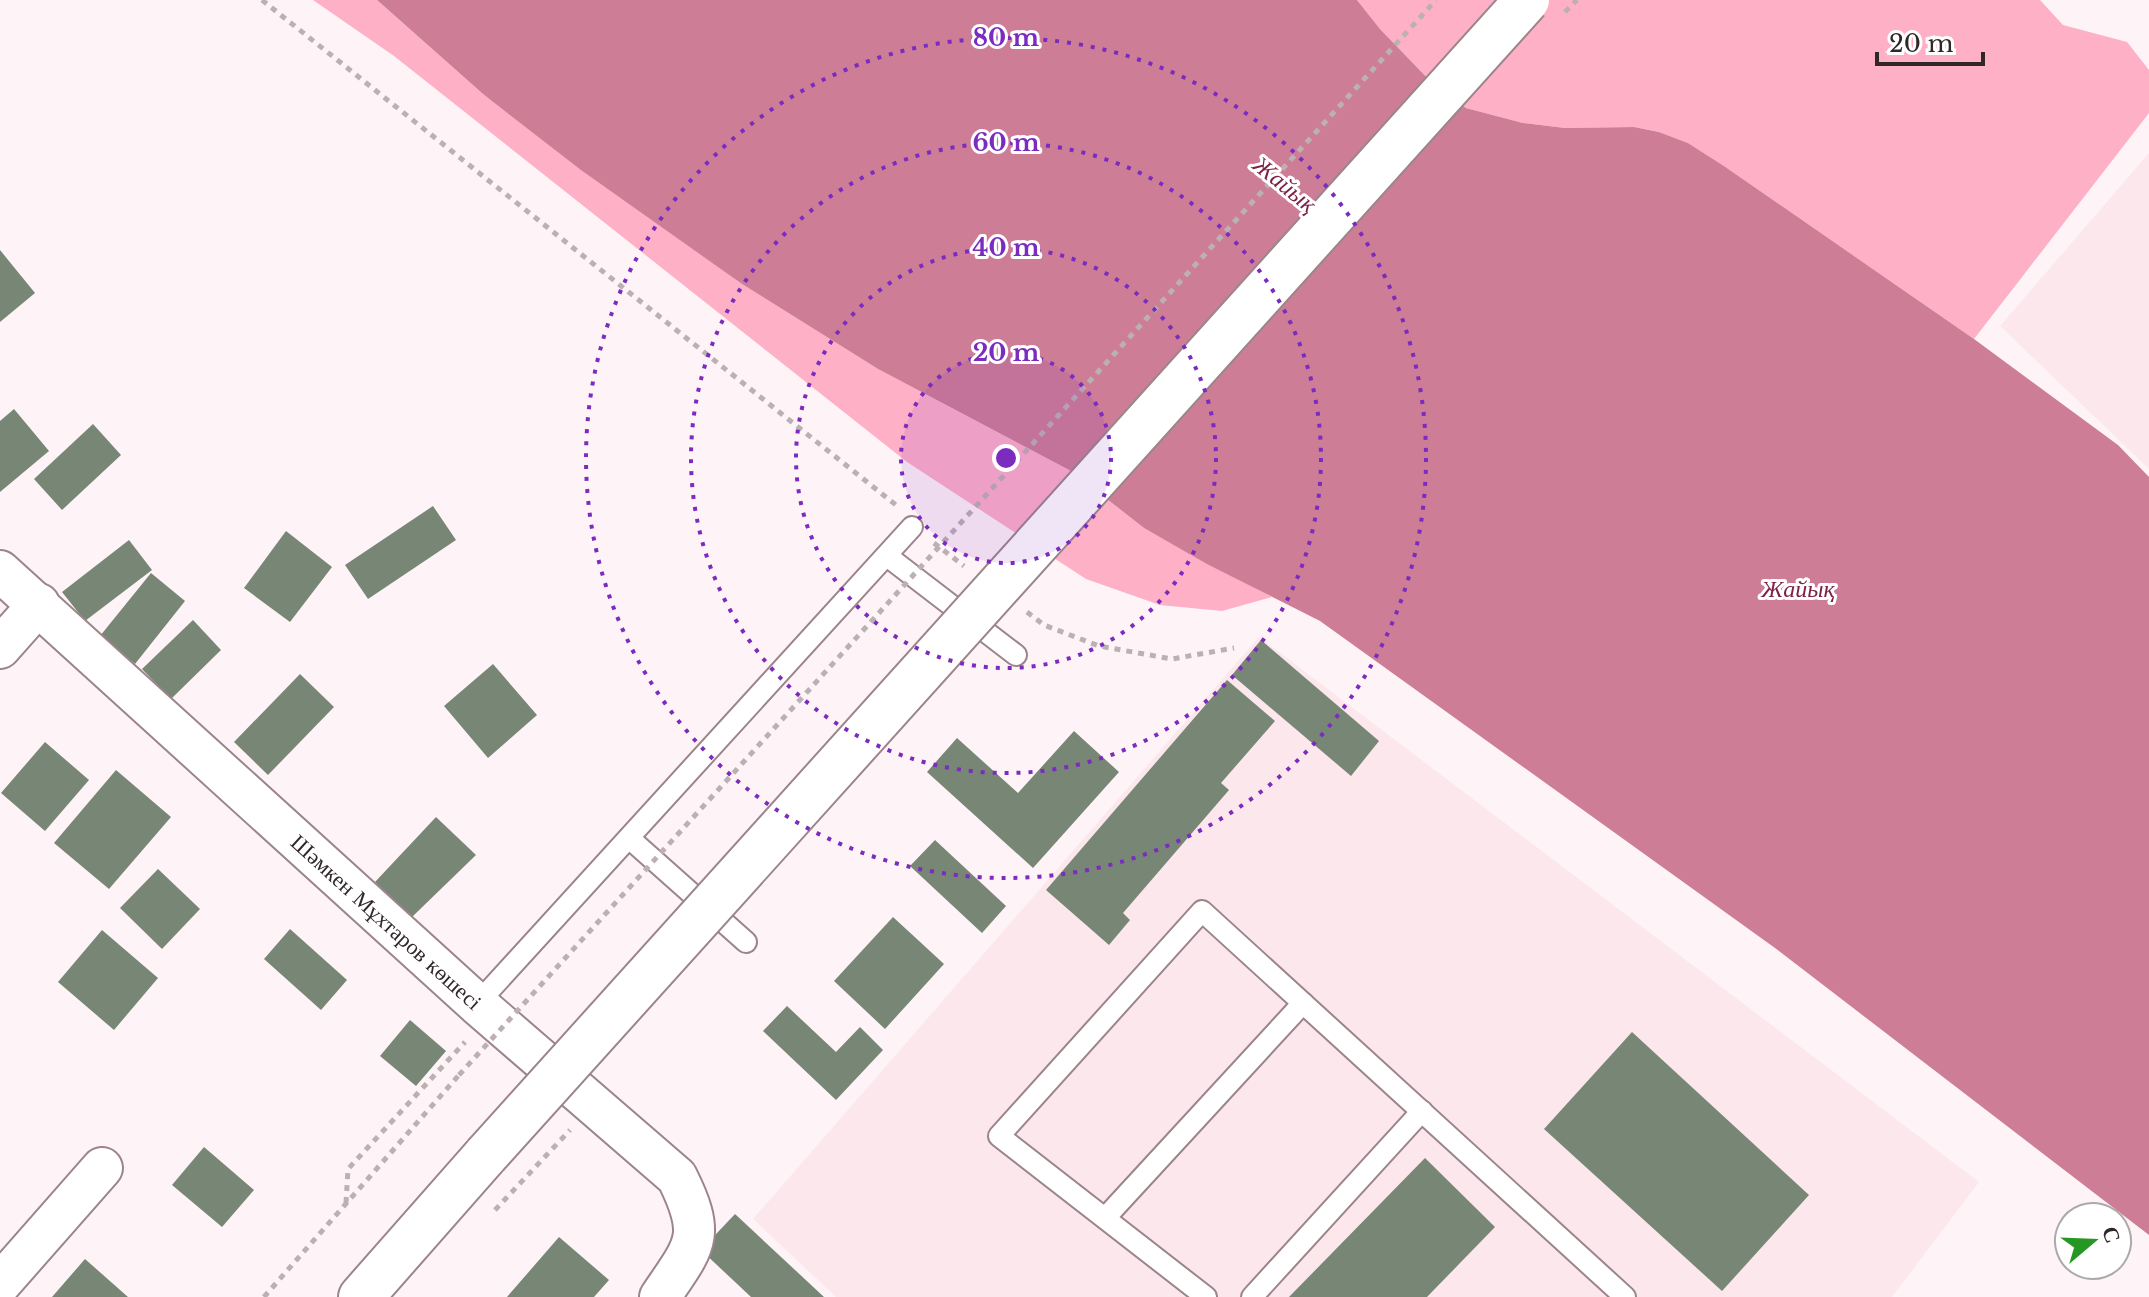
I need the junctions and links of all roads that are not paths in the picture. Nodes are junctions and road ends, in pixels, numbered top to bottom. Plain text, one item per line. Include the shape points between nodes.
1 (1527, 0) edge
2 (912, 527) road end
3 (887, 556) junction
4 (0, 571) edge
5 (39, 604) junction
6 (0, 648) edge
7 (1016, 655) dead end
8 (629, 838) junction
9 (746, 942) dead end
10 (1303, 1003) junction
11 (477, 1004) junction
12 (1422, 1111) junction
13 (102, 1168) dead end
14 (1105, 1218) junction
15 (0, 1284) edge
16 (361, 1297) edge
17 (660, 1297) edge
18 (1206, 1297) edge
19 (1252, 1297) edge
20 (1625, 1297) edge

1 - 16 main road, bridge
2 - 3 lane
3 - 7 lane
3 - 8 lane
4 - 5 street, Шәмкен Мұхтаров көшесі
5 - 6 street
5 - 11 street, Шәмкен Мұхтаров көшесі
8 - 9 lane
8 - 11 lane
10 - 12 lane
10 - 14 lane
10 - 14 lane via 1202,911 999,1136
11 - 17 street, Шәмкен Мұхтаров көшесі via 677,1177 691,1204 696,1233 687,1258
12 - 19 lane
12 - 20 lane
13 - 15 street
14 - 18 lane

